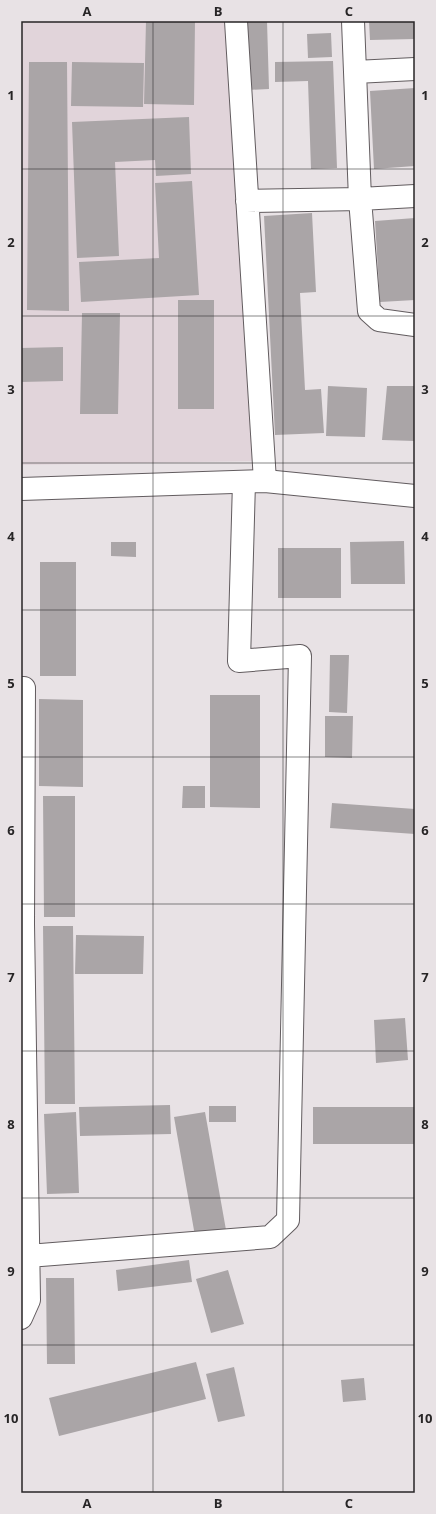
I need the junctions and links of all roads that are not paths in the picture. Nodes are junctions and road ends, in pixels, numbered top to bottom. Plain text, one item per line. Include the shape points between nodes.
1 (236, 21) edge
2 (353, 21) edge
3 (415, 69) edge
4 (355, 72) junction
5 (415, 196) edge
6 (360, 200) junction
7 (247, 201) junction
8 (415, 325) edge
9 (254, 481) junction
10 (21, 489) edge
11 (415, 496) edge
12 (21, 688) edge
13 (22, 924) edge
14 (28, 1256) junction
15 (21, 1318) edge

1 - 7 street
2 - 4 street
3 - 4 street
4 - 6 street
5 - 6 street
6 - 7 street
6 - 8 street via 368,311 379,320
7 - 9 street
9 - 10 street
9 - 11 street
9 - 14 street via 239,661 300,656 288,1220 270,1237
12 - 13 street via 24,688
13 - 14 street
14 - 15 street via 29,1300

